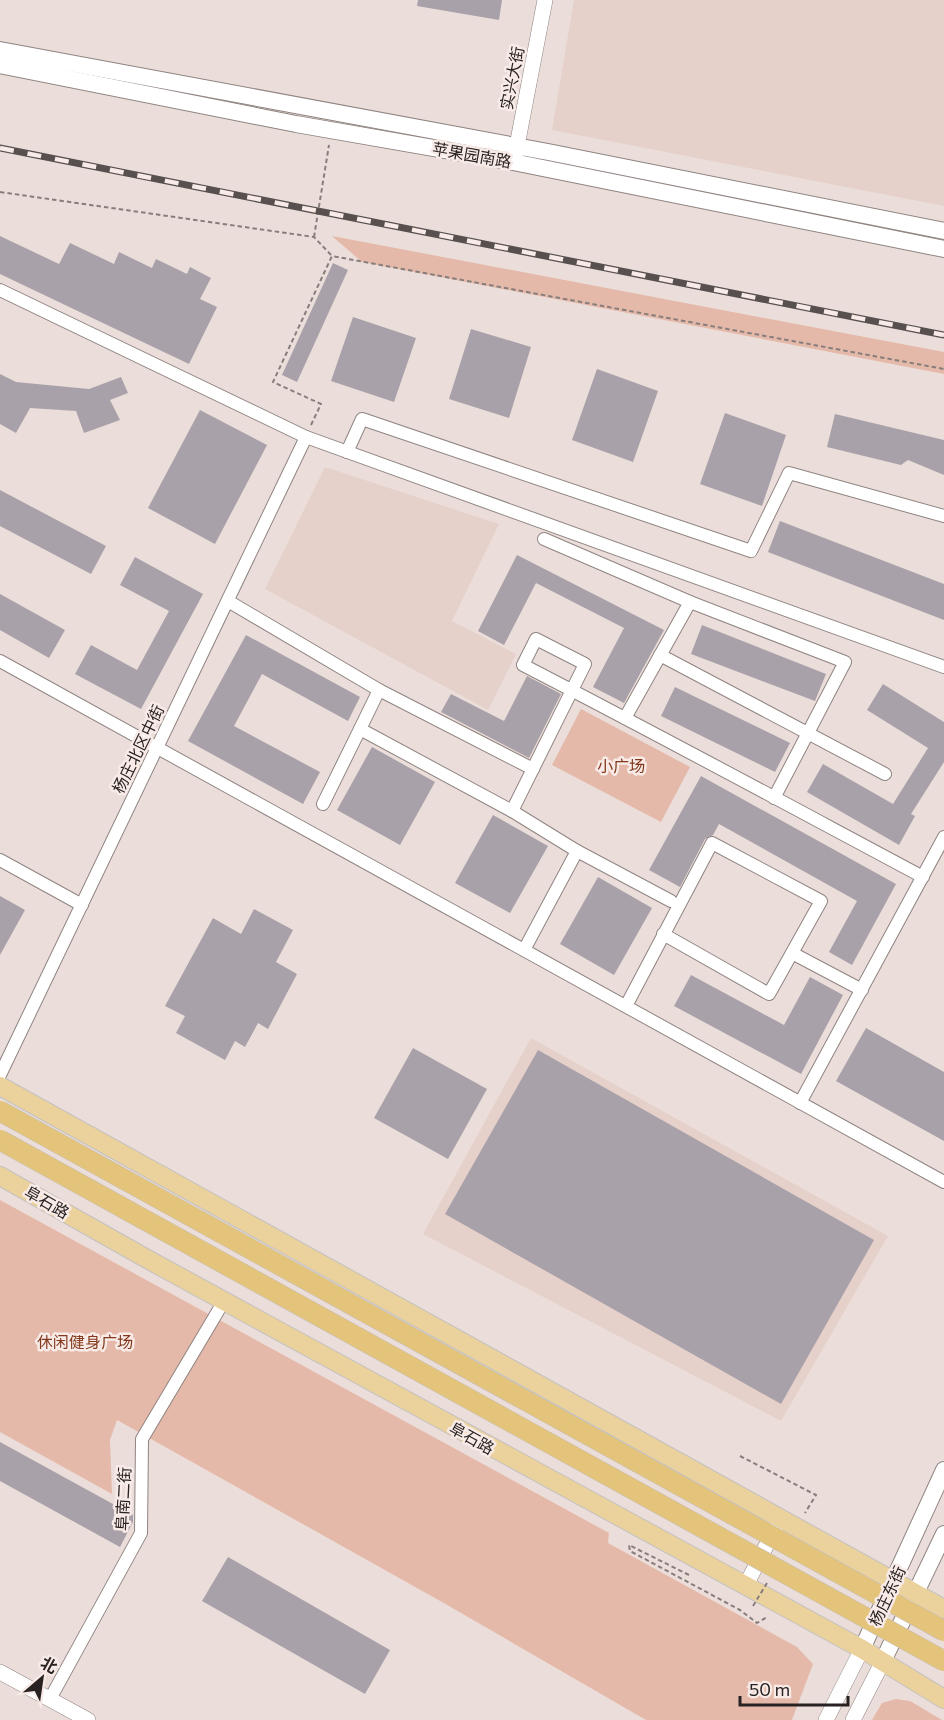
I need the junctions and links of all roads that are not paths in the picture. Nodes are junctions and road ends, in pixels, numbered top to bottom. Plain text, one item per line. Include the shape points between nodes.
1 (545, 0) edge
2 (0, 50) edge
3 (0, 65) edge
4 (515, 154) junction
5 (944, 231) edge
6 (944, 249) edge
7 (0, 290) edge
8 (306, 437) junction
9 (347, 452) junction
10 (944, 516) edge
11 (544, 539) dead end
12 (228, 601) junction
13 (690, 602) junction
14 (660, 655) junction
15 (0, 660) edge
16 (944, 667) edge
17 (379, 690) junction
18 (572, 690) junction
19 (625, 718) junction
20 (360, 729) junction
21 (809, 732) junction
22 (158, 748) junction
23 (533, 769) junction
24 (885, 774) dead end
25 (774, 798) junction
26 (323, 804) dead end
27 (512, 811) junction
28 (944, 837) edge
29 (577, 851) junction
30 (0, 860) edge
31 (923, 877) junction
32 (671, 901) dead end
33 (82, 905) junction
34 (663, 934) junction
35 (524, 950) junction
36 (792, 952) junction
37 (862, 990) junction
38 (626, 1006) junction
39 (0, 1075) edge
40 (0, 1086) edge
41 (800, 1103) junction
42 (0, 1111) edge
43 (0, 1140) edge
44 (0, 1176) edge
45 (944, 1182) edge
46 (224, 1301) junction
47 (944, 1470) edge
48 (780, 1519) junction
49 (944, 1534) edge
50 (894, 1581) junction
51 (744, 1593) junction
52 (917, 1594) junction
53 (944, 1609) edge
54 (944, 1631) edge
55 (862, 1649) junction
56 (883, 1661) junction
57 (944, 1661) edge
58 (0, 1672) edge
59 (50, 1699) junction
60 (944, 1699) edge
61 (88, 1720) edge
62 (826, 1720) edge
63 (853, 1720) edge

1 - 4 street, 实兴大街
2 - 4 main road, 苹果园南路
3 - 4 main road, 苹果园南路 via 333,130
4 - 5 main road, 苹果园南路
4 - 6 main road, 苹果园南路
7 - 8 street
8 - 9 street
8 - 12 street, 杨庄北区中街
9 - 10 street via 362,419 751,551 789,473
9 - 16 street
11 - 13 street
12 - 17 street
12 - 22 street, 杨庄北区中街
13 - 14 street
13 - 21 street via 845,662
14 - 19 street
14 - 21 street
15 - 22 street
17 - 20 street
17 - 23 street
18 - 18 street via 585,664 536,639 523,665
18 - 19 street
18 - 23 street
19 - 25 street
20 - 26 street
20 - 27 street
21 - 24 street
21 - 25 street
22 - 33 street, 杨庄北区中街
22 - 35 street
23 - 27 street
25 - 31 street
27 - 29 street
28 - 31 street
29 - 32 street
29 - 35 street
30 - 33 street
31 - 37 street
33 - 39 street, 杨庄北区中街
34 - 36 street via 769,994
34 - 36 street via 712,843 821,901
34 - 38 street
35 - 38 street
36 - 37 street
37 - 41 street
38 - 41 street
40 - 48 main road
41 - 45 street
42 - 54 highway, bridge
43 - 57 highway, 阜石路, bridge
44 - 46 main road, 阜石路
46 - 51 main road, 阜石路 via 652,1537
46 - 59 street, 阜南二街 via 142,1439 141,1533
47 - 50 main road, 杨庄东街
48 - 50 main road
48 - 51 street
49 - 52 main road, 杨庄东街
50 - 52 main road
50 - 55 main road, 杨庄东街
51 - 55 main road, 阜石路 via 786,1607
52 - 53 main road
52 - 56 main road, 杨庄东街
55 - 56 main road, 阜石路
55 - 62 street, 杨庄东街
56 - 60 main road, 阜石路
56 - 63 street, 杨庄东街
58 - 59 street
59 - 61 street

